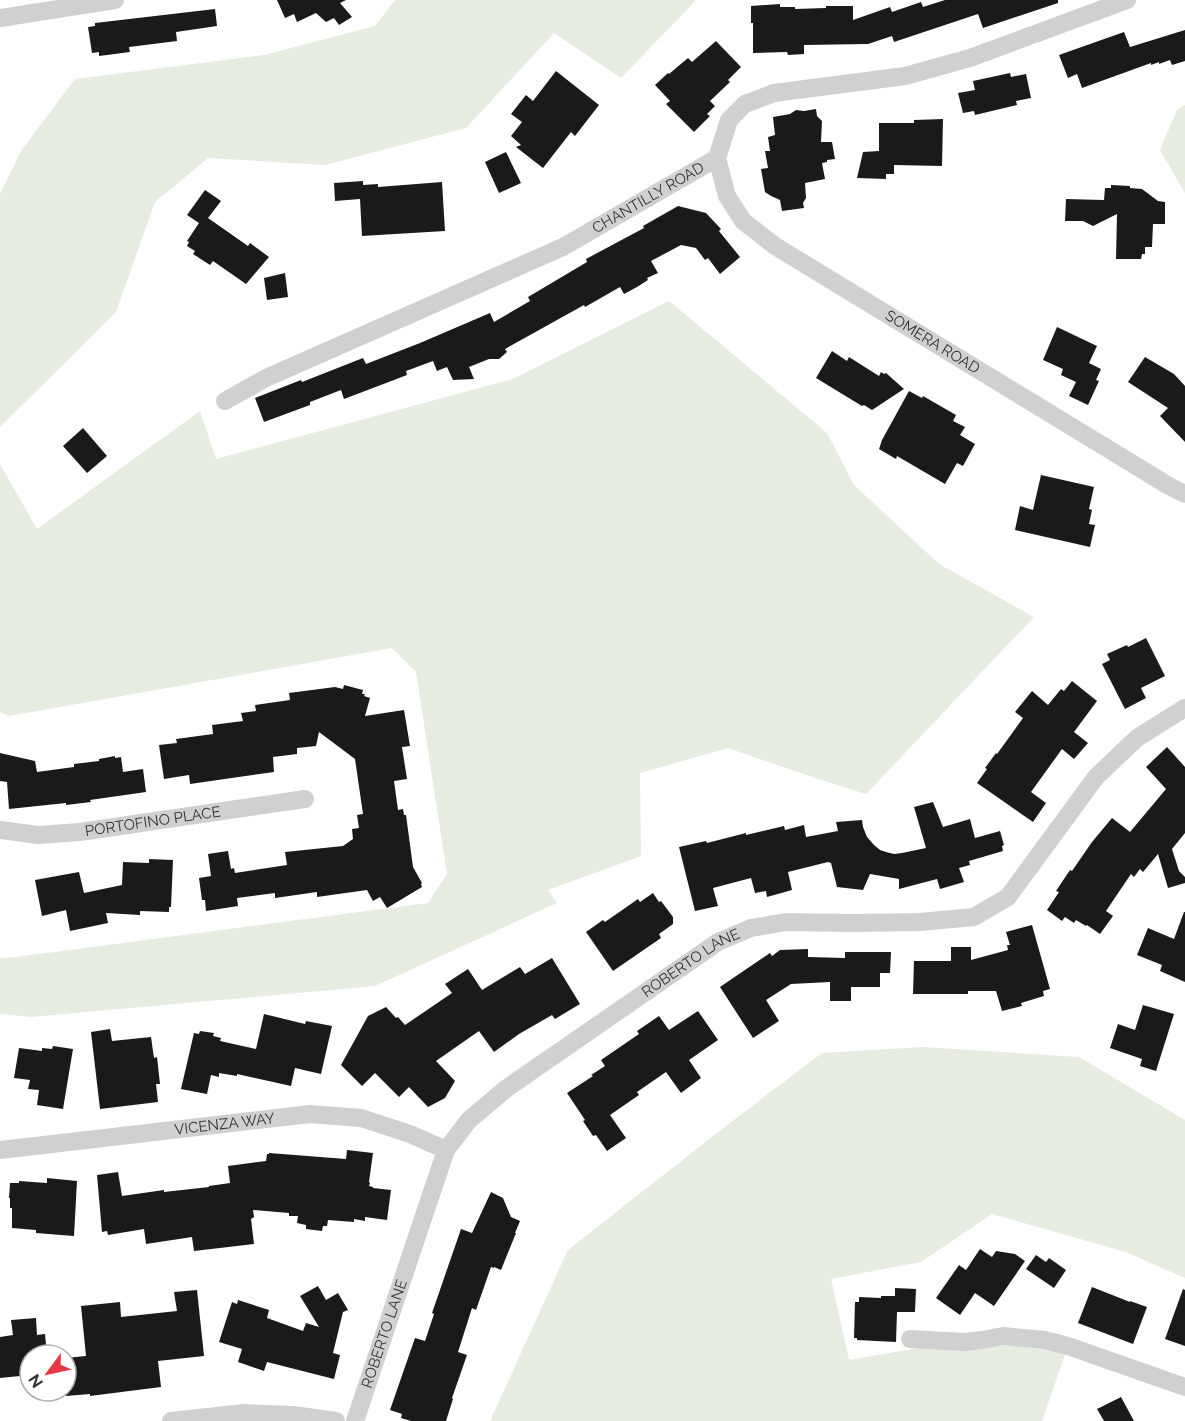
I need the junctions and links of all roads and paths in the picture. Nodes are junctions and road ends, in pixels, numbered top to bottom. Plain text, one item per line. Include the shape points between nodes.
1 (116, 0) edge
2 (1127, 0) edge
3 (0, 18) edge
4 (717, 158) junction
5 (225, 401) dead end
6 (1185, 494) edge
7 (1185, 708) edge
8 (305, 799) dead end
9 (0, 830) edge
10 (0, 1150) edge
11 (446, 1150) junction
12 (910, 1339) dead end
13 (1185, 1387) edge
14 (171, 1421) edge
15 (336, 1421) edge
16 (355, 1421) edge

1 - 3 street
2 - 4 street, CHANTILLY ROAD via 970,58 905,76 774,93 745,104 729,120
4 - 5 street, CHANTILLY ROAD via 563,247 266,378
4 - 6 street, SOMERA ROAD via 727,196 743,221 775,246
7 - 11 street, ROBERTO LANE via 1137,738 1096,777 1008,897 974,917 920,922 786,922 751,928 717,942 507,1088 470,1120
8 - 9 street, PORTOFINO PLACE via 80,832 38,835
10 - 11 street, VICENZA WAY via 310,1114 361,1118
11 - 16 street, ROBERTO LANE
12 - 13 street via 964,1342 1003,1336 1045,1340
14 - 15 street via 244,1413

